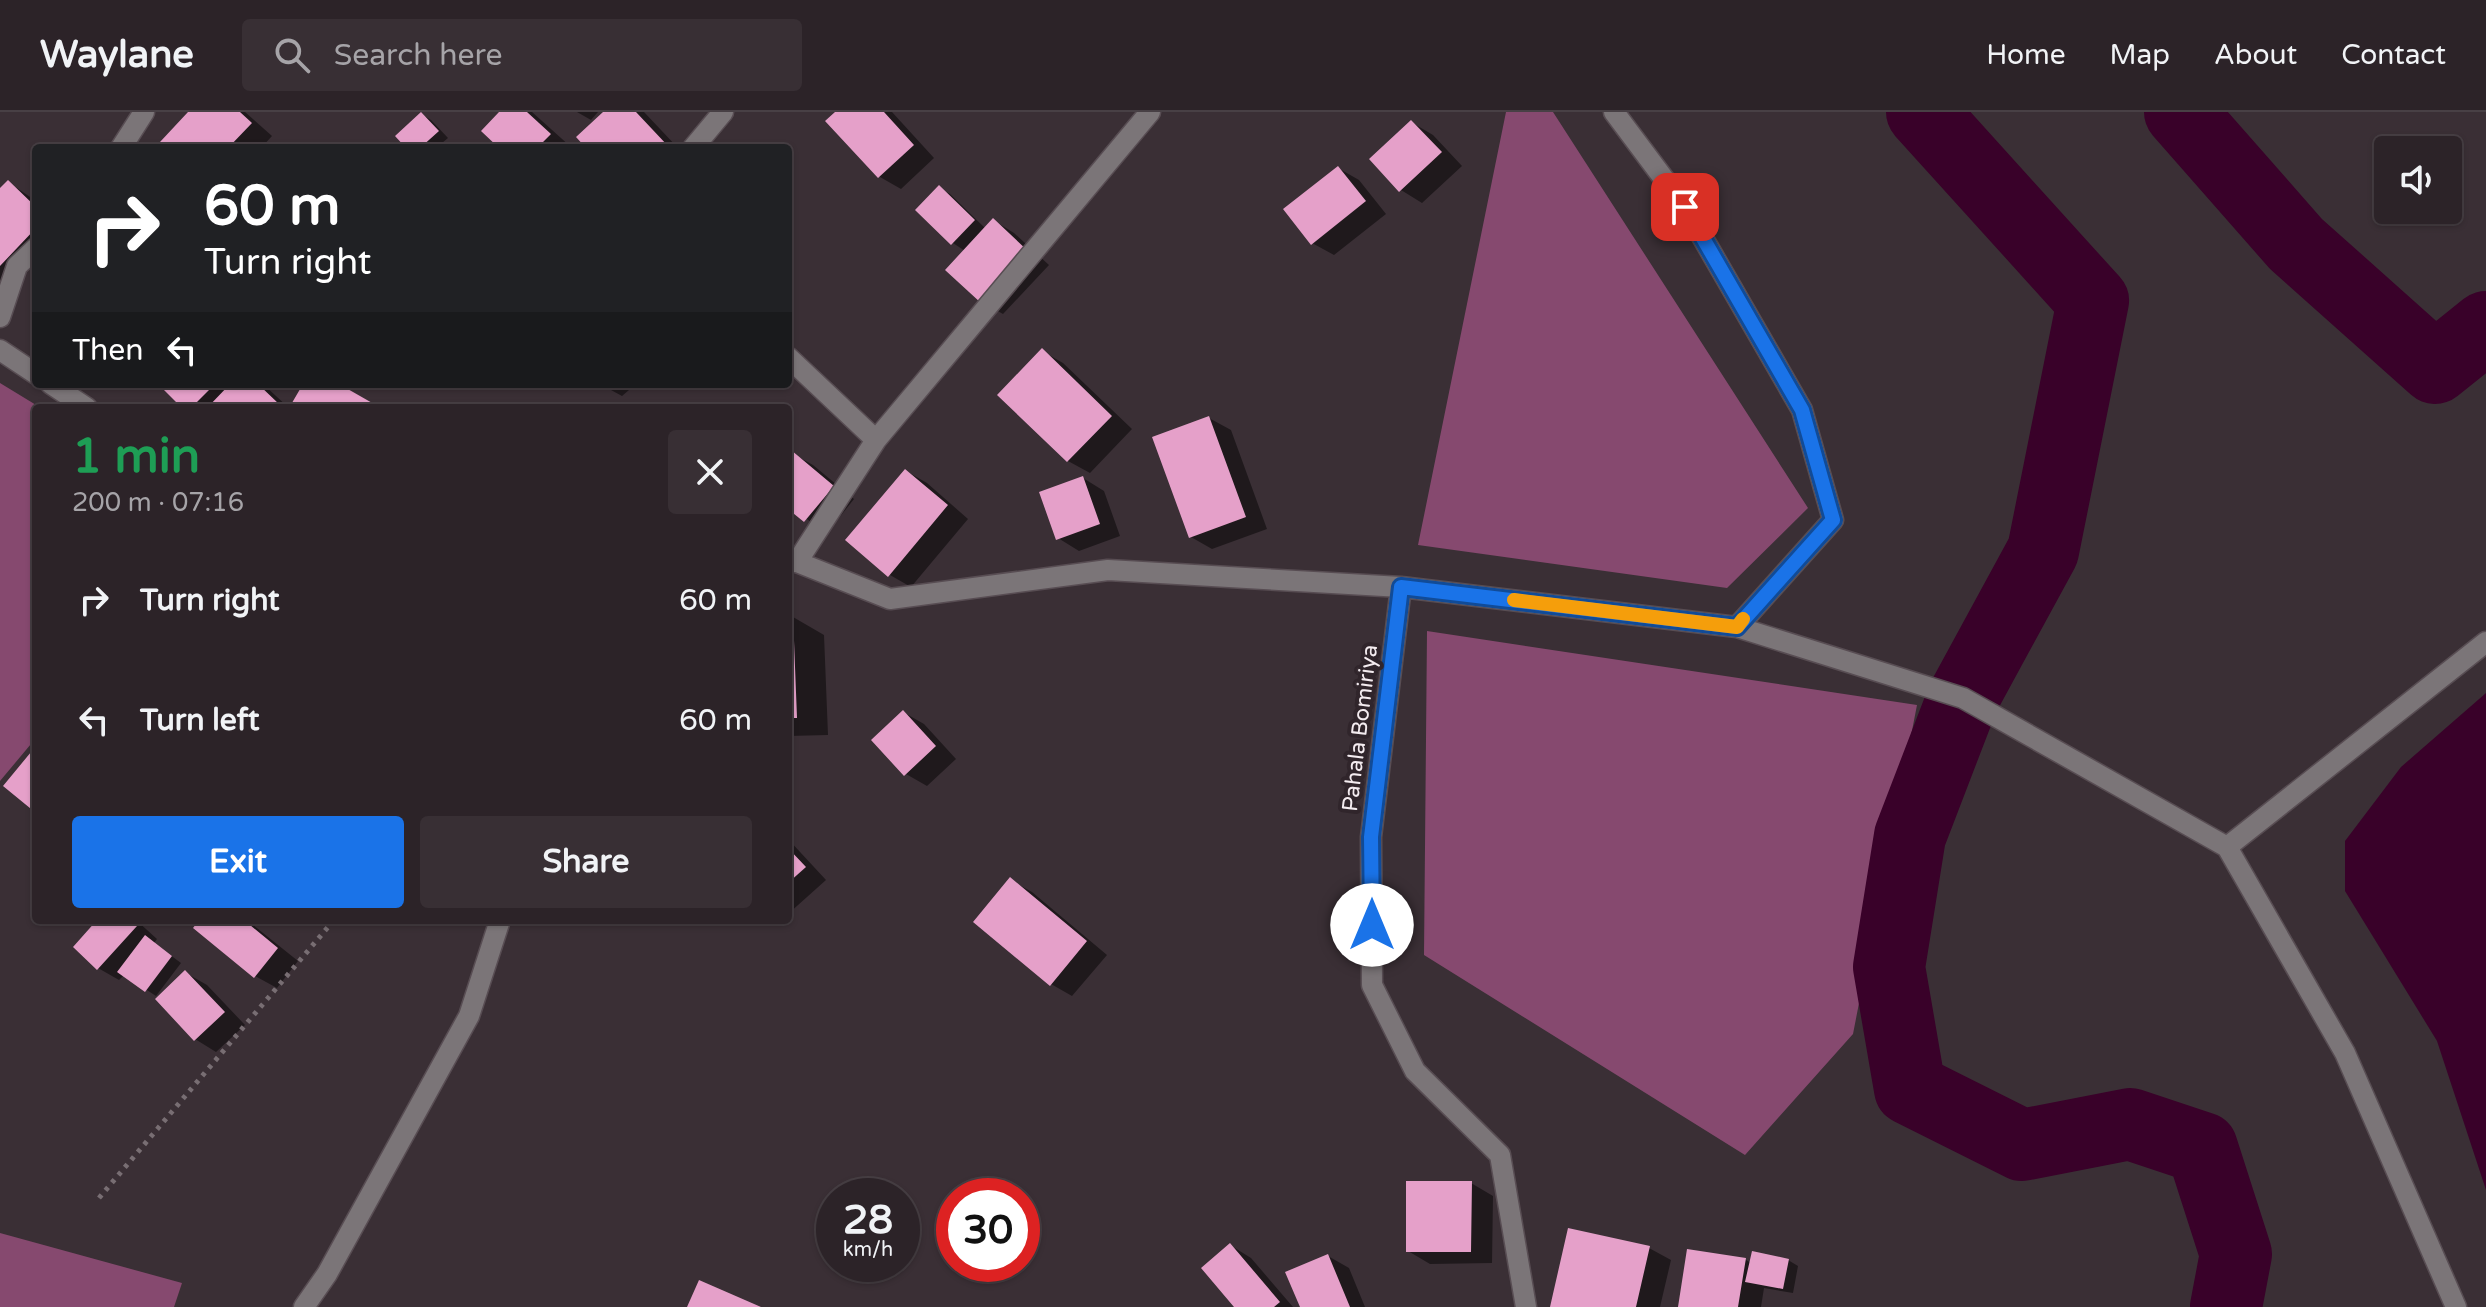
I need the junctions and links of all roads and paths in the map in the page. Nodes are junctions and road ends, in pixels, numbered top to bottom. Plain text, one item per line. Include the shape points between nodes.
1 (144, 112) edge
2 (723, 112) edge
3 (1150, 112) edge
4 (1614, 112) edge
5 (124, 144) edge
6 (696, 144) edge
7 (32, 252) edge
8 (0, 317) edge
9 (0, 350) edge
10 (792, 361) edge
11 (32, 371) edge
12 (57, 388) edge
13 (81, 404) edge
14 (876, 440) junction
15 (793, 562) edge
16 (1401, 587) junction
17 (1737, 627) junction
18 (2486, 642) edge
19 (2227, 847) junction
20 (331, 924) edge
21 (499, 924) edge
22 (99, 1198) dead end
23 (304, 1307) edge
24 (1526, 1307) edge
25 (2456, 1307) edge

1 - 5 street
2 - 6 street
3 - 14 street
4 - 17 street via 1685,207 1802,410 1833,520
7 - 8 street via 17,266
9 - 11 street
10 - 14 street
12 - 13 street
14 - 15 street
15 - 16 street via 890,599 1108,570
16 - 17 street
16 - 24 street, Pahala Bomiriya via 1371,837 1372,985 1415,1071 1500,1155
17 - 19 street via 1963,698
18 - 19 street
19 - 25 street via 2345,1053
20 - 22 path
21 - 23 street via 469,1016

